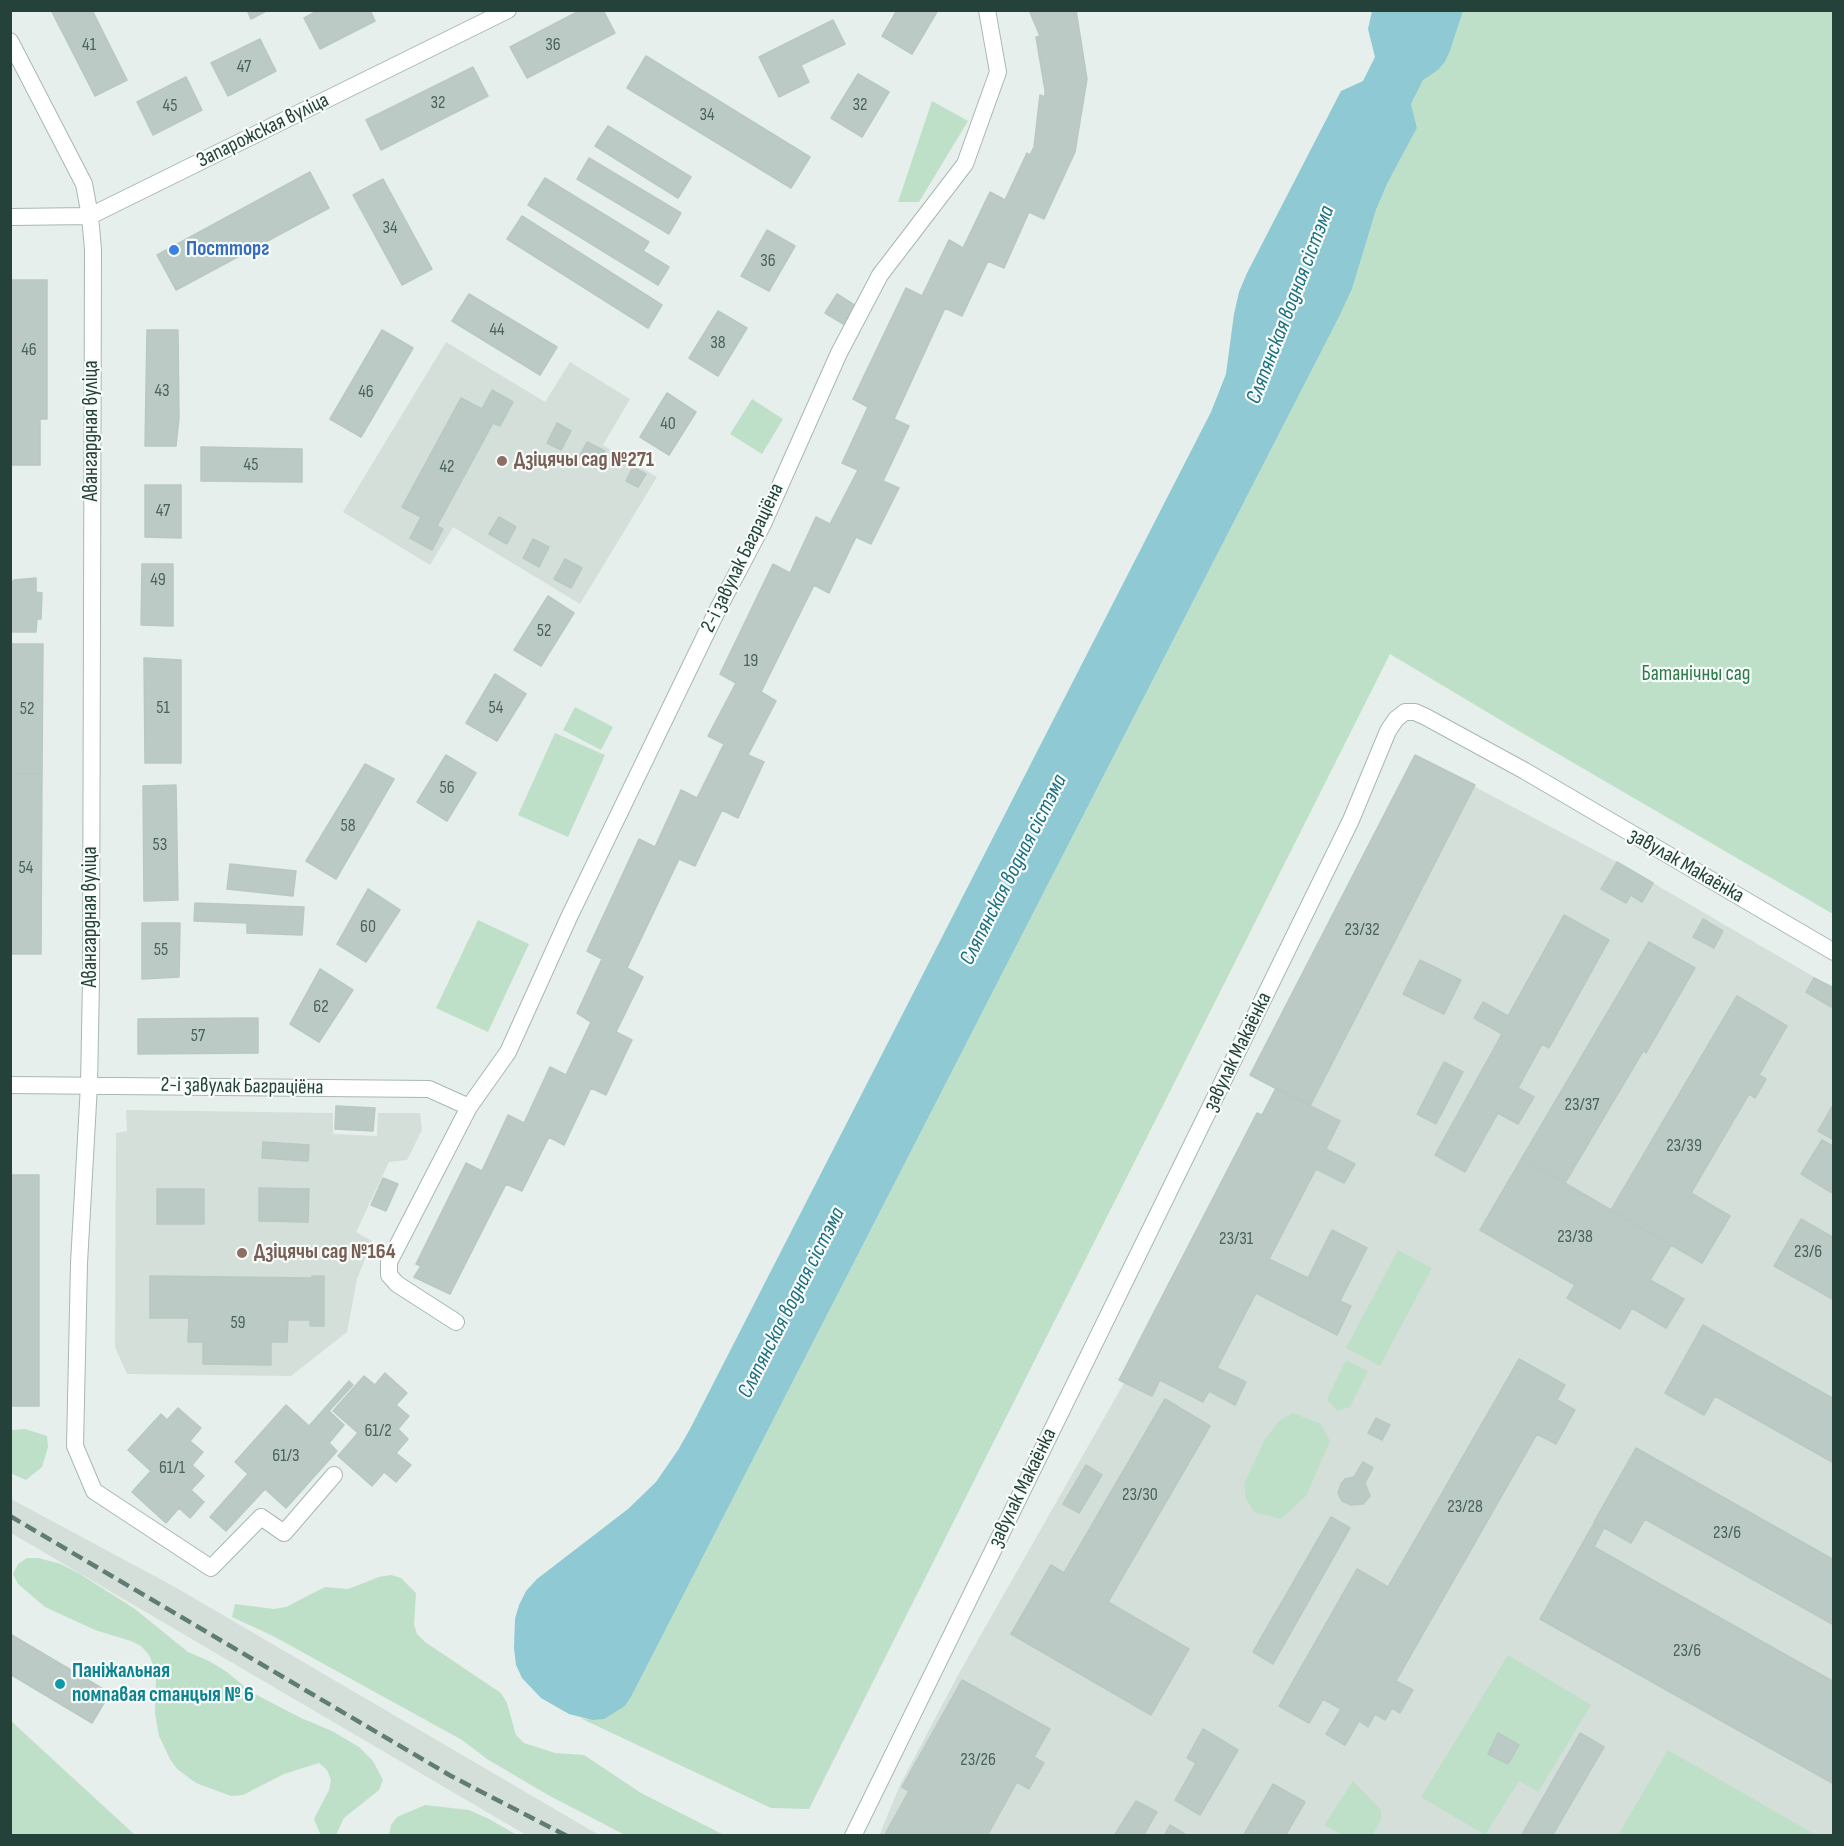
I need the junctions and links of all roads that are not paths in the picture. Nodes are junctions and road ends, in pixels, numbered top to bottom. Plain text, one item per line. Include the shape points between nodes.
1 (508, 10) edge
2 (987, 10) edge
3 (10, 41) edge
4 (90, 216) junction
5 (10, 217) edge
6 (1833, 952) edge
7 (10, 1085) edge
8 (89, 1085) junction
9 (469, 1107) junction
10 (456, 1323) dead end
11 (334, 1475) dead end
12 (853, 1836) edge

1 - 4 street, Запарожская вуліца
2 - 9 street, 2-і завулак Баграціёна via 998,72 965,164 880,275 838,353 763,524 570,915 508,1052
3 - 4 street, Авангардная вуліца via 84,184
4 - 5 street, Запарожская вуліца
4 - 8 street, Авангардная вуліца via 93,297
6 - 12 street, завулак Макаёнка via 1426,717 1405,712 1396,719 1224,1082
7 - 8 street, 2-і завулак Баграціёна
8 - 9 street, 2-і завулак Баграціёна via 429,1089
8 - 11 street, Авангардная вуліца via 79,1263 75,1446 94,1491 211,1568 261,1517 284,1533
9 - 10 street, 2-і завулак Баграціёна via 389,1262 389,1275 397,1284

